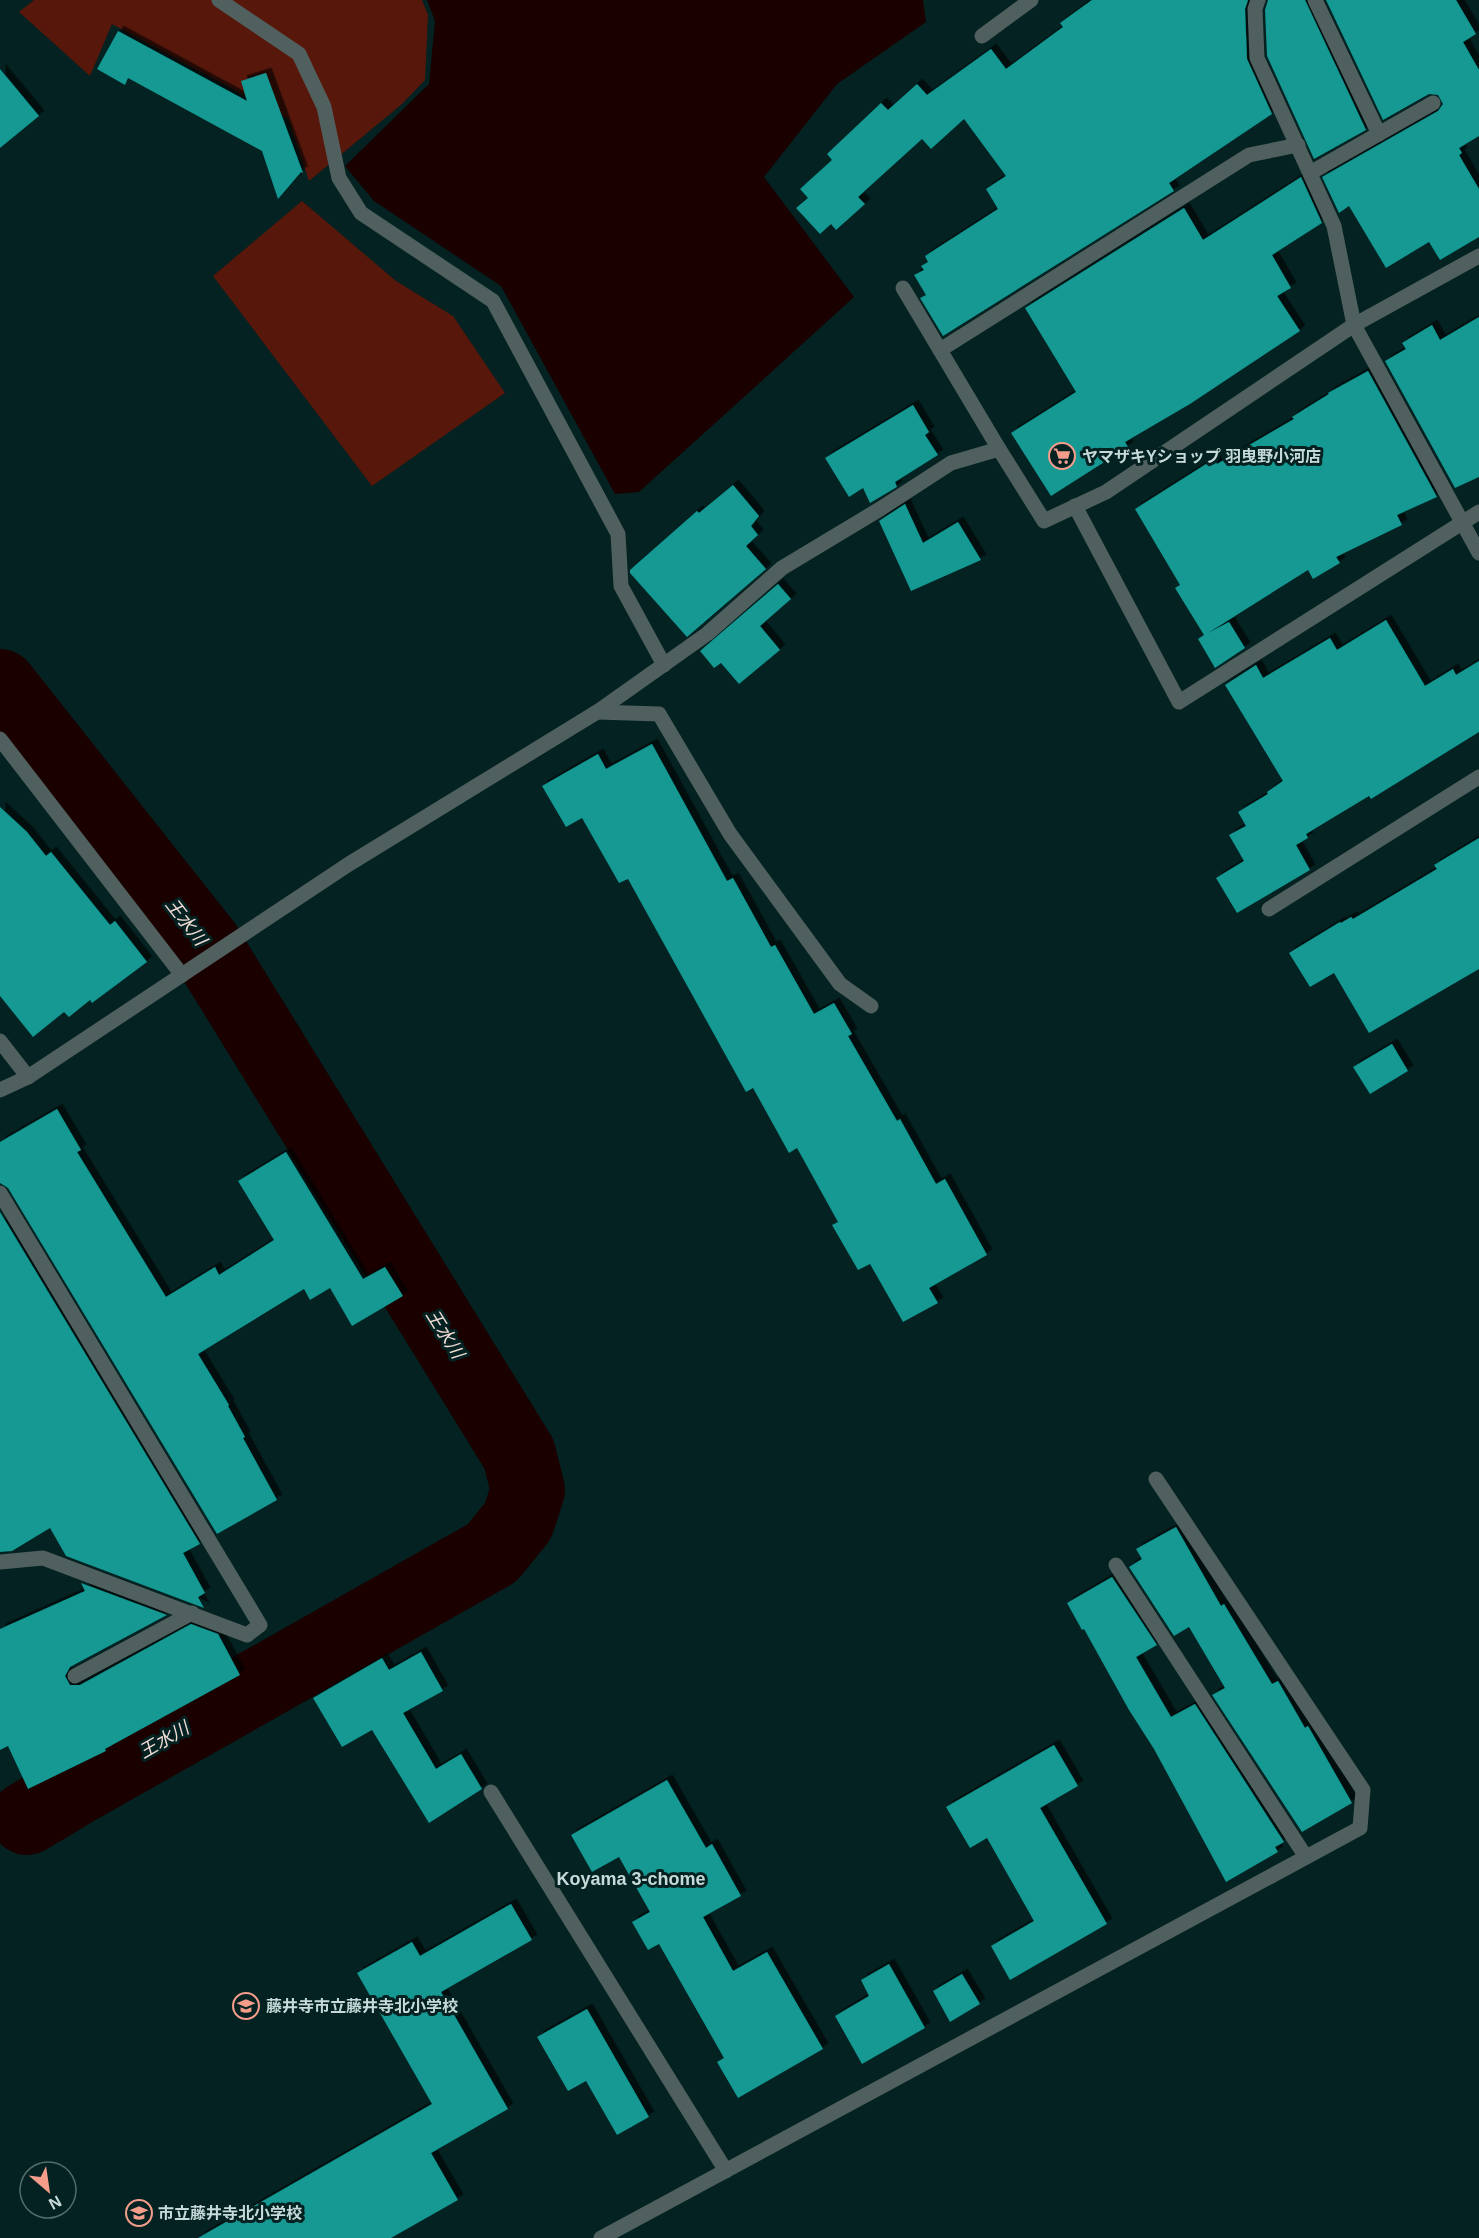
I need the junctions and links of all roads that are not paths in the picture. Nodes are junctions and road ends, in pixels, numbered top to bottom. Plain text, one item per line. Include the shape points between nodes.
1 (219, 0) edge
2 (1032, 0) edge
3 (1258, 0) edge
4 (1315, 0) edge
5 (982, 36) dead end
6 (1433, 104) dead end
7 (1379, 134) junction
8 (1298, 145) junction
9 (1310, 173) junction
10 (1479, 256) edge
11 (903, 288) dead end
12 (1354, 325) junction
13 (940, 350) junction
14 (999, 449) junction
15 (1075, 506) junction
16 (1479, 512) edge
17 (1462, 523) junction
18 (1479, 553) edge
19 (664, 665) junction
20 (597, 712) junction
21 (0, 739) edge
22 (1479, 777) edge
23 (1269, 909) dead end
24 (182, 975) junction
25 (871, 1006) dead end
26 (0, 1041) edge
27 (28, 1077) junction
28 (0, 1090) edge
29 (0, 1193) edge
30 (1156, 1479) dead end
31 (0, 1562) edge
32 (1116, 1565) dead end
33 (192, 1613) junction
34 (75, 1676) dead end
35 (490, 1792) dead end
36 (1306, 1857) junction
37 (726, 2171) junction
38 (601, 2238) edge

1 - 19 street via 299,54 324,107 339,178 361,213 493,301 618,534 621,586
2 - 5 street
3 - 8 street via 1257,58
4 - 7 street
6 - 7 street
7 - 9 street
8 - 9 street
8 - 13 street via 1249,155
9 - 12 street via 1334,226
10 - 12 street
11 - 13 street
12 - 15 street via 1106,492
12 - 17 street
13 - 14 street
14 - 15 street via 1044,521
14 - 19 street via 951,463 782,568 707,634
15 - 17 street via 1179,702
16 - 17 street
17 - 18 street
19 - 20 street
20 - 24 street via 349,864
20 - 25 street via 659,714 730,834 840,984
21 - 24 street
22 - 23 street
24 - 27 street
26 - 27 street
27 - 28 street
29 - 33 street via 260,1625 247,1635
30 - 36 street via 1363,1790 1360,1828
31 - 33 street via 44,1558
32 - 36 street
33 - 34 street
35 - 37 street
36 - 37 street
37 - 38 street

